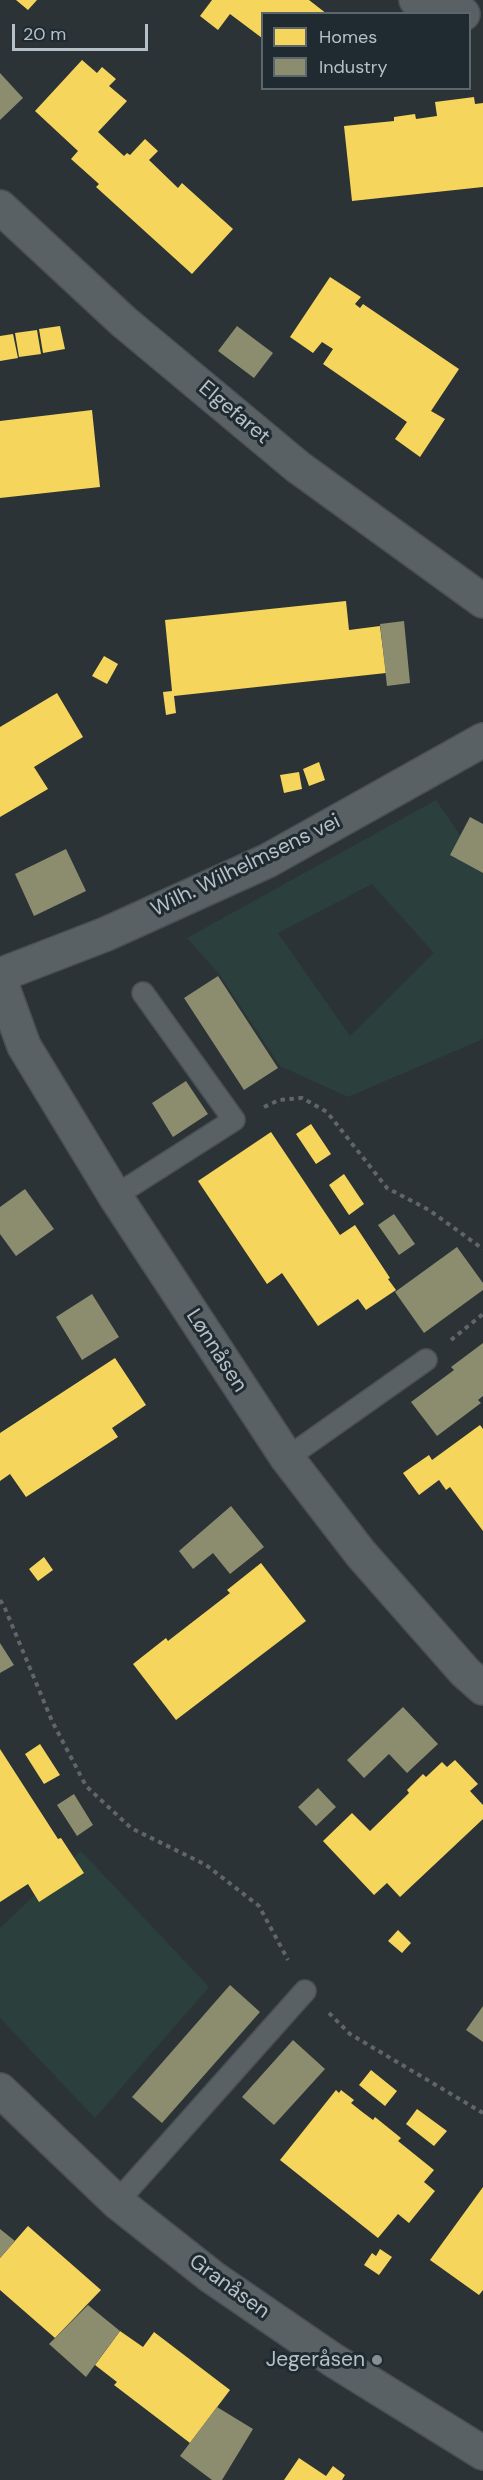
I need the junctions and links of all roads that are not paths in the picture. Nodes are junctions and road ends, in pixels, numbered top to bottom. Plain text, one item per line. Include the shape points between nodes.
1 (416, 0) edge
2 (456, 12) edge
3 (0, 207) edge
4 (483, 601) edge
5 (483, 740) edge
6 (0, 975) edge
7 (0, 980) edge
8 (143, 993) dead end
9 (115, 1196) junction
10 (426, 1360) dead end
11 (286, 1458) junction
12 (483, 1688) edge
13 (305, 1991) road end
14 (0, 2090) edge
15 (117, 2202) junction
16 (483, 2453) edge

1 - 2 street
3 - 4 street, Elgefaret via 124,322 298,467
5 - 6 street, Wilh. Wilhelmsens vei via 267,861 106,934
7 - 9 street, Lønnåsen via 24,1046
8 - 9 lane via 234,1120
9 - 11 street, Lønnåsen
10 - 11 lane
11 - 12 street, Lønnåsen via 361,1554
13 - 15 lane
14 - 15 street, Granåsen
15 - 16 street, Granåsen via 212,2277 333,2360

